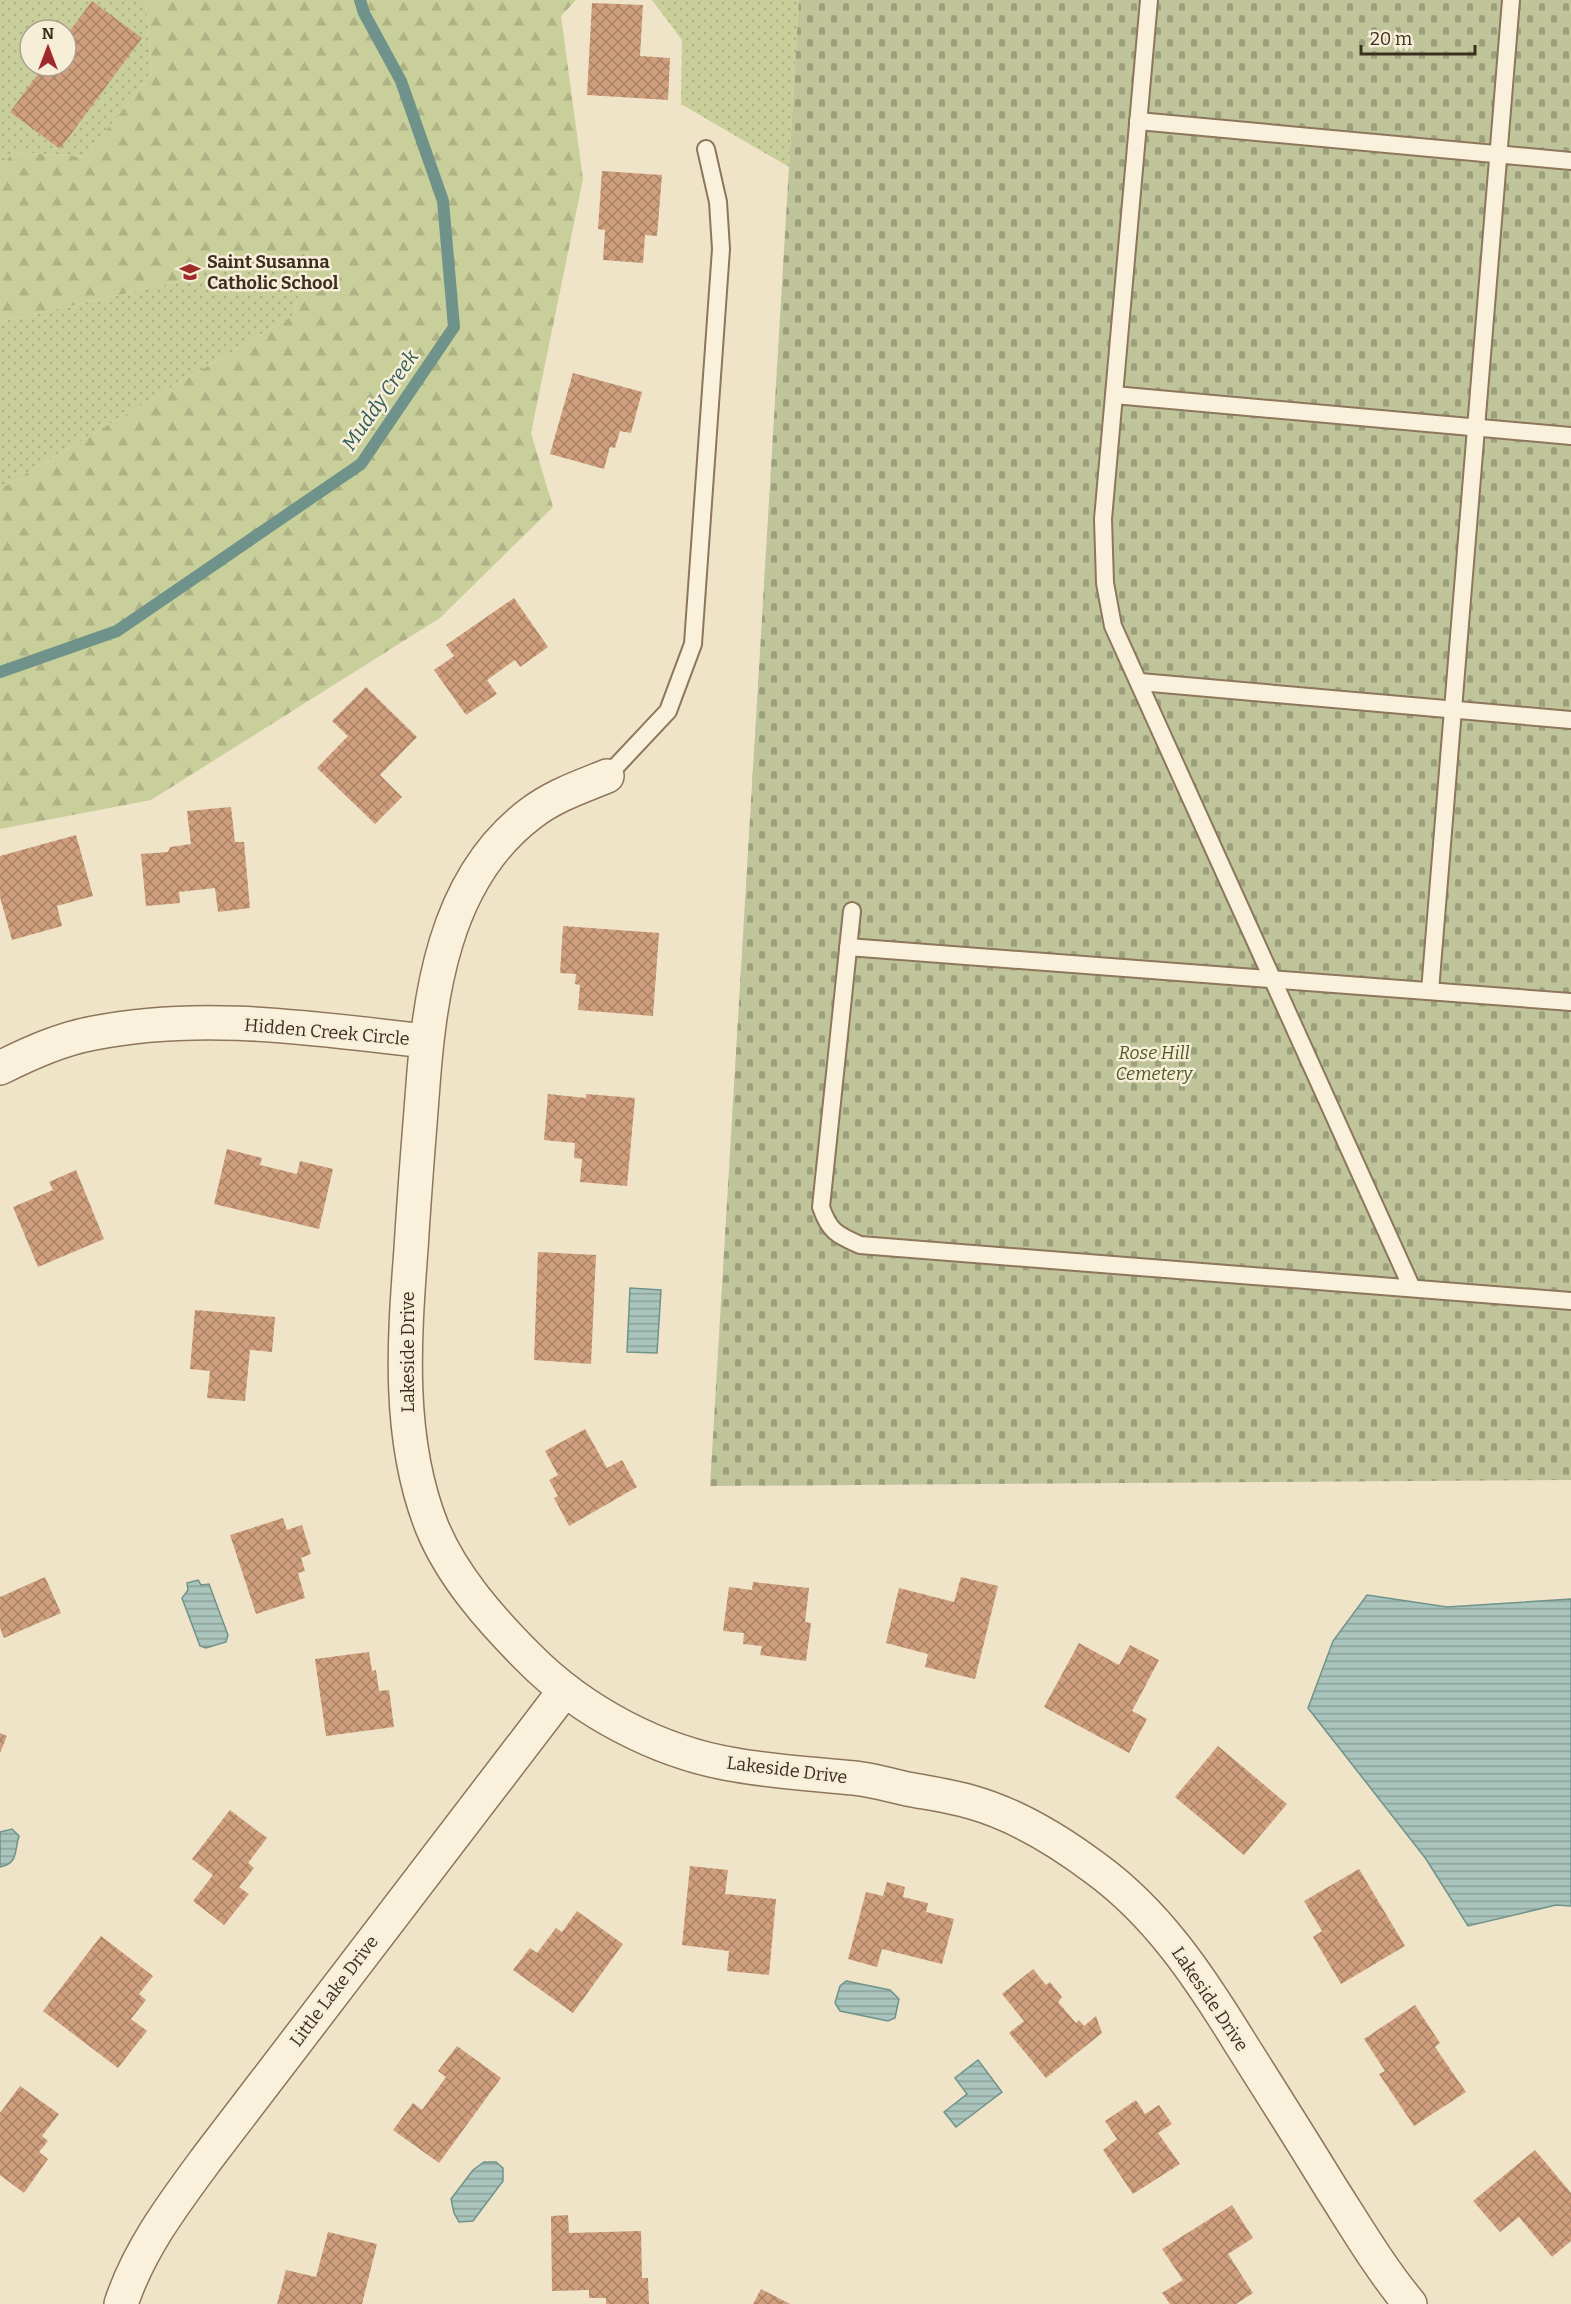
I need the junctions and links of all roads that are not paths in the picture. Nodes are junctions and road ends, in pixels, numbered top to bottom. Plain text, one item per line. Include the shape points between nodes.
1 (1149, 0) edge
2 (1511, 0) edge
3 (1138, 121) junction
4 (706, 148) dead end
5 (1498, 154) junction
6 (1571, 160) edge
7 (1114, 395) junction
8 (1476, 427) junction
9 (1571, 436) edge
10 (1140, 682) junction
11 (1453, 710) junction
12 (1571, 720) edge
13 (607, 776) joint
14 (852, 910) dead end
15 (848, 946) junction
16 (1272, 979) junction
17 (1430, 991) junction
18 (1571, 1002) edge
19 (426, 1041) junction
20 (0, 1068) edge
21 (1411, 1286) junction
22 (1571, 1301) edge
23 (565, 1690) junction
24 (121, 2304) edge
25 (1410, 2304) edge

1 - 3 lane
2 - 5 lane
3 - 5 lane
3 - 7 lane
4 - 13 lane via 718,202 721,249 693,644 668,711
5 - 6 lane
5 - 8 lane
7 - 8 lane
7 - 10 lane via 1103,519 1106,583 1113,626
8 - 9 lane
8 - 11 lane
10 - 11 lane
10 - 16 lane
11 - 12 lane
11 - 17 lane
13 - 19 street, Hidden Creek Circle via 536,809 487,857 447,935 432,991
14 - 15 lane
15 - 16 lane
15 - 21 lane via 822,1207 827,1225 842,1237 860,1245
16 - 17 lane
16 - 21 lane
17 - 18 lane
19 - 20 street, Hidden Creek Circle via 265,1024 149,1024 92,1033 37,1050
19 - 23 street, Lakeside Drive via 405,1333 405,1391 412,1449 424,1504 456,1573 499,1628
21 - 22 lane
23 - 24 street, Little Lake Drive via 208,2157 158,2227
23 - 25 street, Lakeside Drive via 652,1740 718,1762 776,1772 860,1779 979,1805 1022,1823 1093,1866 1136,1902 1207,1989 1373,2254

